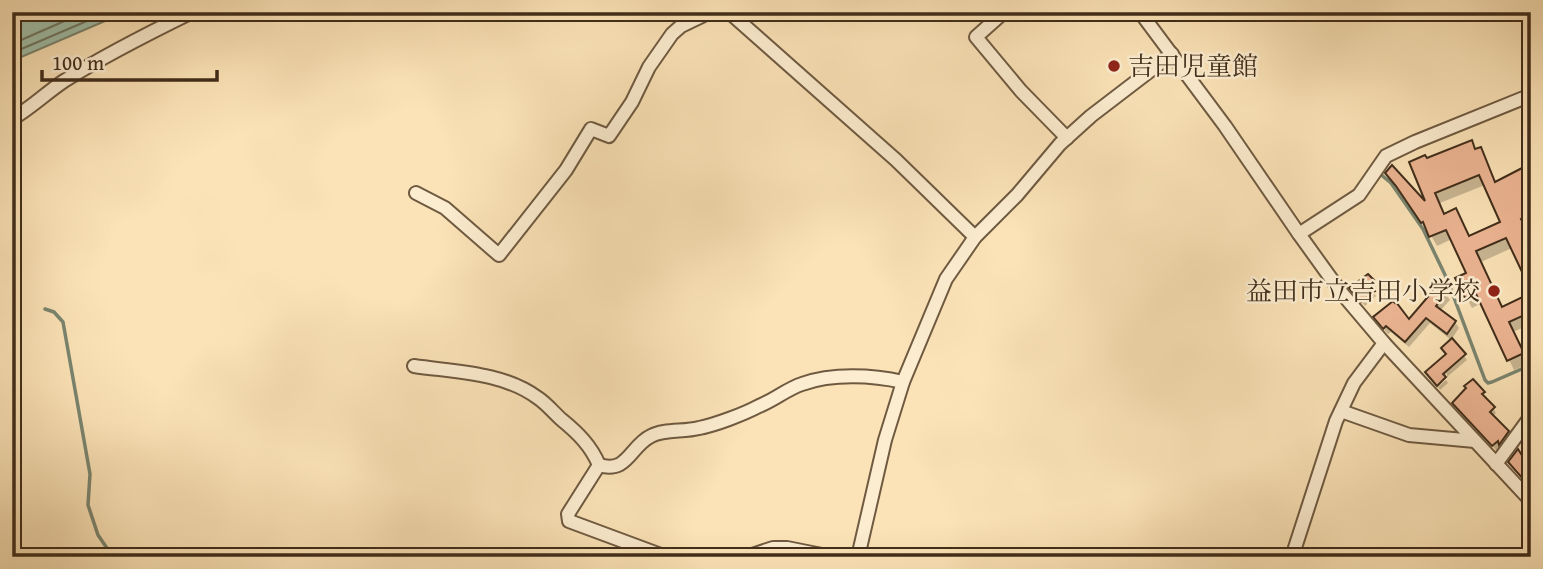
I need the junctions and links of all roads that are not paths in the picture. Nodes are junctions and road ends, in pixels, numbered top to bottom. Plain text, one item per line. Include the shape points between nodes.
1 (192, 12) edge
2 (710, 12) edge
3 (729, 12) edge
4 (1003, 12) edge
5 (1140, 12) edge
6 (1172, 54) junction
7 (1531, 95) edge
8 (12, 120) edge
9 (1067, 138) junction
10 (416, 193) dead end
11 (1298, 234) junction
12 (975, 237) junction
13 (1384, 343) junction
14 (414, 366) dead end
15 (903, 382) junction
16 (1341, 411) junction
17 (1531, 416) edge
18 (1475, 441) junction
19 (1496, 464) junction
20 (599, 465) junction
21 (1531, 501) edge
22 (12, 546) edge
23 (15, 557) edge
24 (666, 557) edge
25 (746, 557) edge
26 (832, 557) edge
27 (858, 557) edge
28 (1292, 557) edge

1 - 8 street via 62,82
2 - 10 street via 672,34 609,136 591,129 566,170 499,255 445,208
3 - 12 street via 877,142
4 - 9 street via 976,37
5 - 6 street
6 - 9 street
6 - 11 street
7 - 11 street via 1386,156 1359,195
9 - 12 street
11 - 13 street
12 - 15 street via 946,279
13 - 16 street via 1354,383
13 - 18 street
14 - 20 street via 485,375 537,397 575,431
15 - 20 street via 850,375 803,383 758,407 699,428 653,434 619,466
15 - 27 street
16 - 18 street via 1409,435
16 - 28 street
17 - 19 street
18 - 19 street
19 - 21 street
20 - 24 street via 568,514 569,521
22 - 23 main road
25 - 26 street via 773,548

